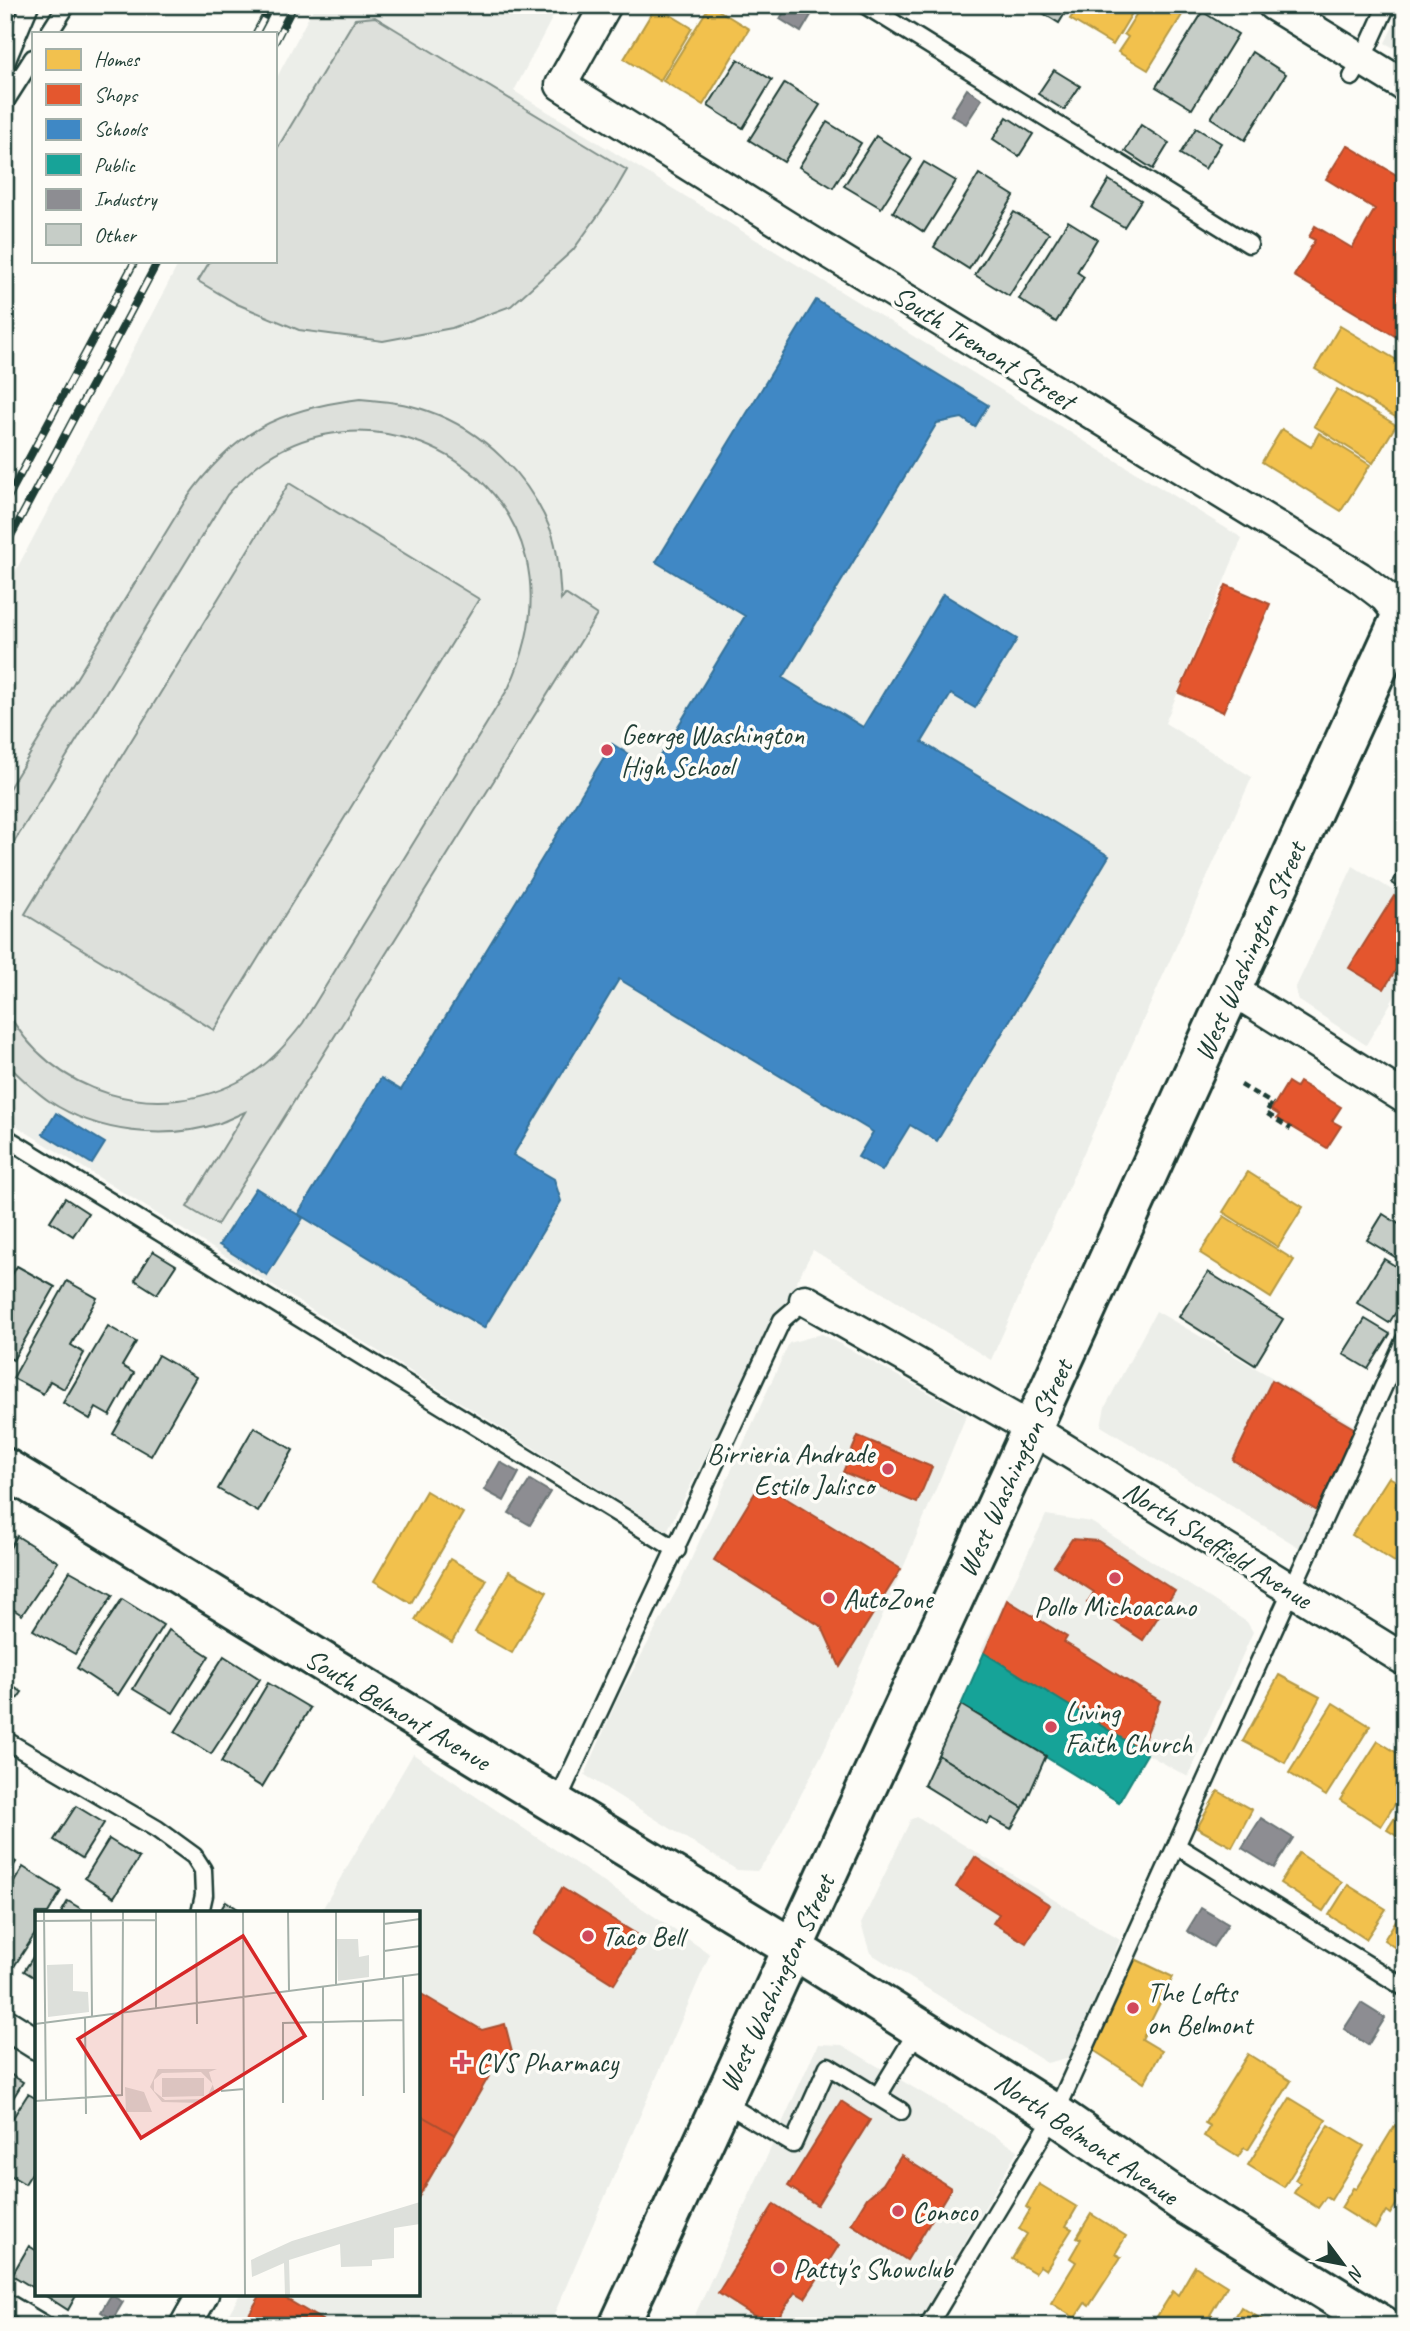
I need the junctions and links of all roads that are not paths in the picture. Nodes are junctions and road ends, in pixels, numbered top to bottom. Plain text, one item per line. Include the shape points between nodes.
1 (30, 5) edge
2 (67, 5) edge
3 (606, 5) edge
4 (865, 5) edge
5 (1273, 5) edge
6 (1387, 5) edge
7 (50, 32) edge
8 (32, 60) edge
9 (5, 65) edge
10 (1357, 68) junction
11 (1405, 86) edge
12 (5, 102) edge
13 (1249, 244) dead end
14 (1403, 616) edge
15 (1231, 989) junction
16 (1405, 1098) edge
17 (5, 1137) edge
18 (805, 1300) joint
19 (1405, 1339) edge
20 (1032, 1429) junction
21 (5, 1468) edge
22 (677, 1550) junction
23 (1291, 1589) junction
24 (1405, 1660) edge
25 (5, 1740) edge
26 (556, 1805) junction
27 (1177, 1846) junction
28 (200, 1911) edge
29 (792, 1948) junction
30 (1405, 1987) edge
31 (5, 2024) edge
32 (919, 2028) junction
33 (35, 2043) edge
34 (878, 2096) junction
35 (722, 2101) junction
36 (901, 2111) dead end
37 (1055, 2114) junction
38 (202, 2296) edge
39 (5, 2301) edge
40 (47, 2326) edge
41 (185, 2326) edge
42 (619, 2326) edge
43 (928, 2326) edge
44 (1383, 2326) edge

1 - 9 lane
2 - 7 lane
3 - 14 street, South Tremont Street via 561,85 1359,577
4 - 13 lane
5 - 10 street
6 - 10 lane
8 - 12 lane
10 - 11 street
14 - 15 main road, West Washington Street
15 - 16 street
15 - 20 main road, West Washington Street
17 - 22 lane
18 - 20 street, North Sheffield Avenue
18 - 22 lane via 782,1320
19 - 23 lane
20 - 23 street, North Sheffield Avenue
20 - 29 main road, West Washington Street
21 - 26 main road, South Belmont Avenue
22 - 26 lane
23 - 24 street, North Sheffield Avenue
23 - 27 lane
25 - 28 lane via 157,1829 194,1856 202,1870
26 - 29 main road, South Belmont Avenue
27 - 30 lane
27 - 37 lane
29 - 32 main road, North Belmont Avenue
29 - 35 main road, West Washington Street
31 - 33 street
32 - 34 lane
32 - 37 main road, North Belmont Avenue
34 - 35 lane via 828,2066 793,2144
34 - 36 lane
35 - 42 main road, West Washington Street
37 - 43 lane
37 - 44 main road, North Belmont Avenue via 1184,2203
38 - 41 street
39 - 40 lane

